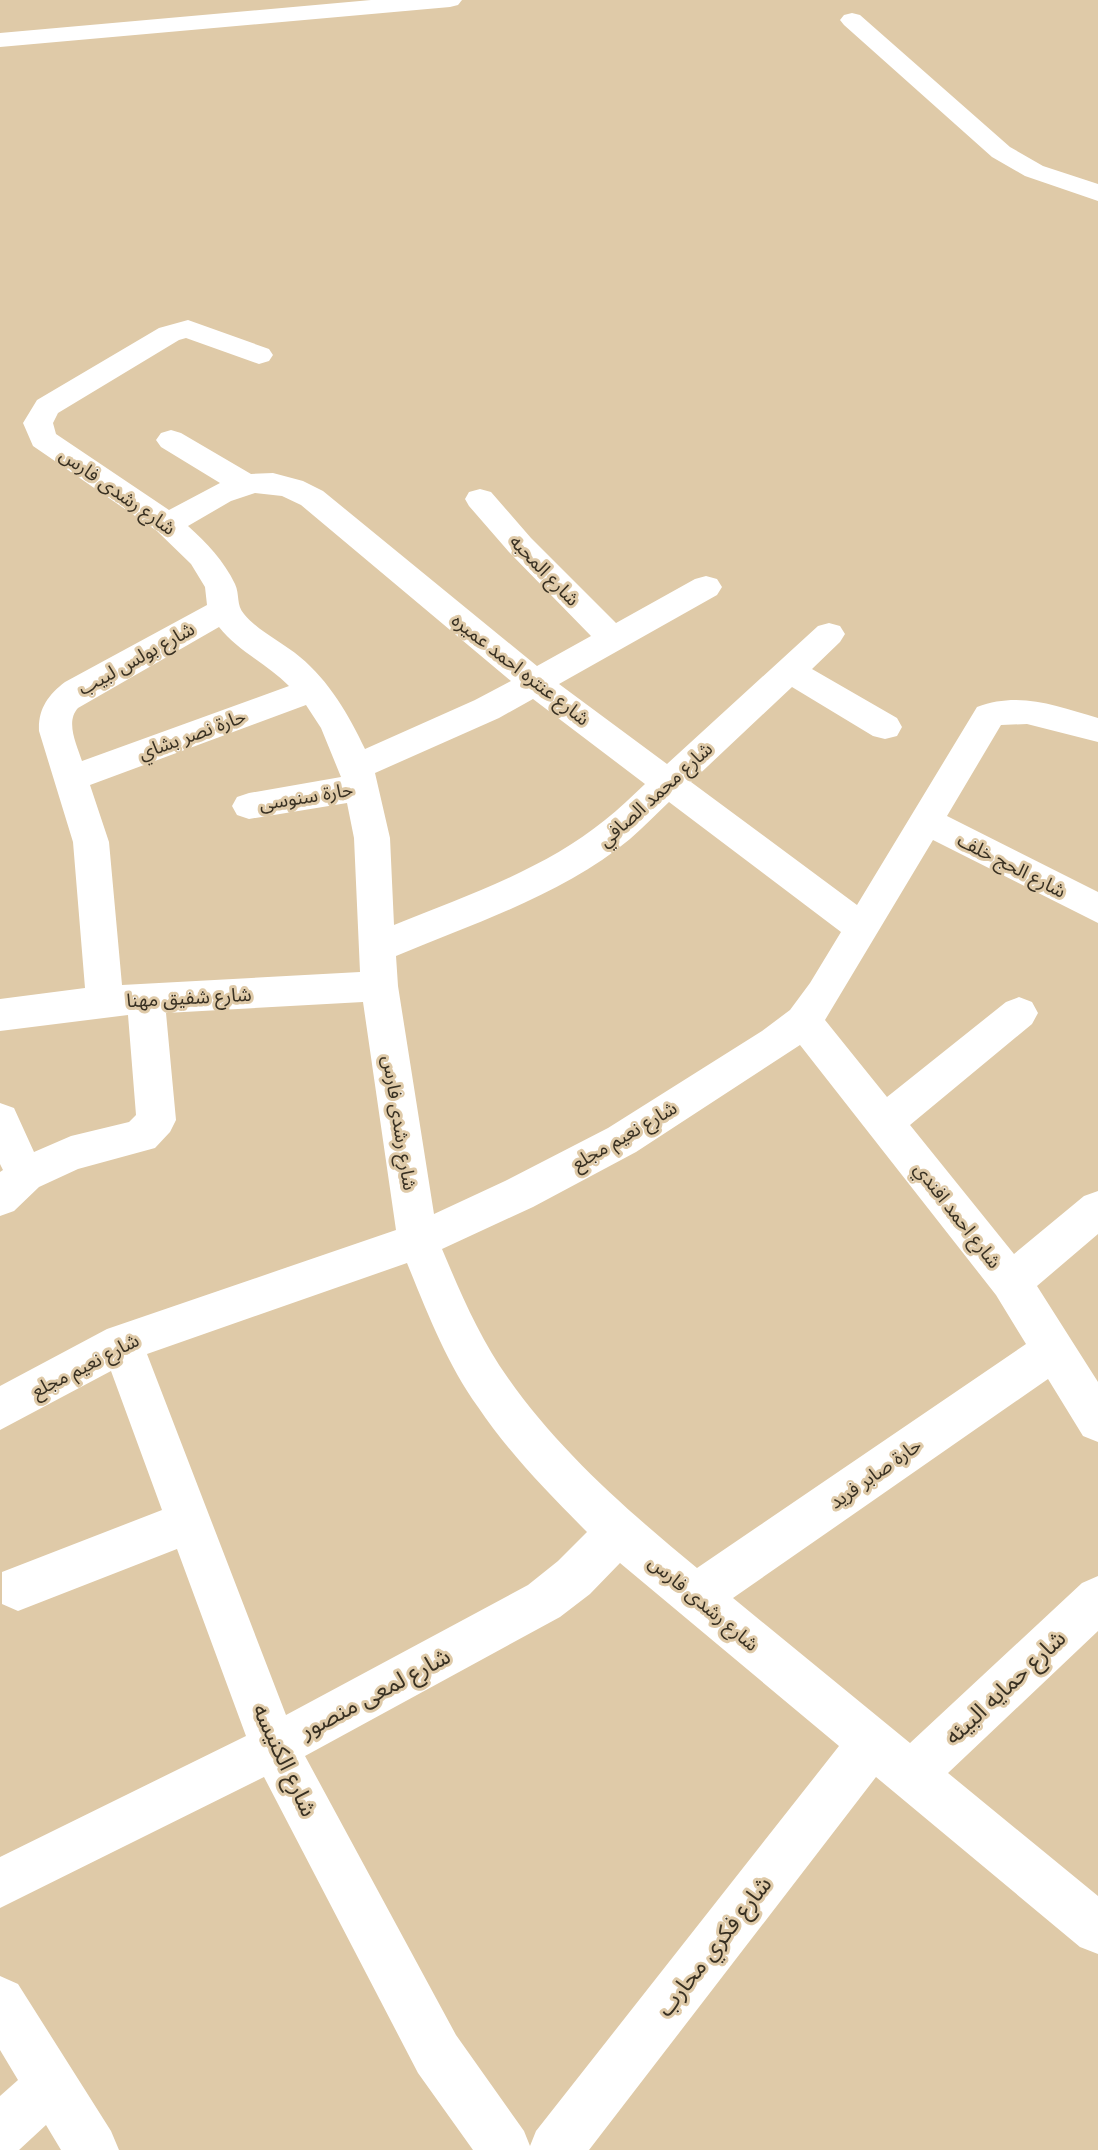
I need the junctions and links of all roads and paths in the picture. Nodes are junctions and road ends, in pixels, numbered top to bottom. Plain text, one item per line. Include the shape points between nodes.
1 (450, 0) edge
2 (852, 20) dead end
3 (0, 40) edge
4 (1098, 193) edge
5 (260, 355) dead end
6 (171, 440) dead end
7 (245, 484) junction
8 (480, 499) dead end
9 (168, 524) junction
10 (705, 587) dead end
11 (223, 610) junction
12 (830, 634) dead end
13 (613, 639) junction
14 (790, 671) junction
15 (535, 683) junction
16 (313, 690) junction
17 (885, 727) dead end
18 (1098, 730) edge
19 (359, 777) junction
20 (72, 778) junction
21 (669, 783) junction
22 (249, 806) dead end
23 (926, 821) junction
24 (1098, 909) edge
25 (862, 928) junction
26 (378, 967) junction
27 (146, 1000) junction
28 (104, 1001) junction
29 (1019, 1013) dead end
30 (0, 1015) edge
31 (803, 1021) junction
32 (0, 1120) edge
33 (885, 1122) junction
34 (12, 1186) edge
35 (1098, 1209) edge
36 (418, 1241) junction
37 (1011, 1282) junction
38 (122, 1343) junction
39 (1055, 1349) junction
40 (0, 1409) edge
41 (1098, 1421) edge
42 (191, 1521) junction
43 (617, 1531) junction
44 (18, 1588) dead end
45 (696, 1596) junction
46 (1098, 1599) edge
47 (872, 1743) junction
48 (274, 1747) junction
49 (911, 1775) junction
50 (0, 1883) edge
51 (1098, 1929) edge
52 (0, 2002) edge
53 (52, 2085) junction
54 (0, 2131) edge
55 (92, 2150) edge
56 (505, 2150) edge
57 (555, 2150) edge

1 - 3 street
2 - 4 street via 1000,152 1034,171
5 - 9 street, شارع رشدى فارس via 188,329 169,334 47,407 38,423 43,439
6 - 7 street
7 - 9 street, شارع عنتره احمد عميره
7 - 15 street, شارع عنتره احمد عميره via 282,484 312,498
8 - 13 street, شارع المحبه
9 - 11 street, شارع رشدى فارس via 202,556 220,587
10 - 13 street, حارة سنوسى
11 - 16 street, شارع رشدى فارس via 240,631 289,666
11 - 20 street, شارع بولس لبيب via 62,702 54,716
12 - 14 street, شارع محمد الصافي
13 - 15 street, حارة سنوسى
14 - 17 street
14 - 21 street, شارع محمد الصافي
15 - 19 street, حارة سنوسى
15 - 21 street, شارع عنتره احمد عميره
16 - 19 street, شارع رشدى فارس via 336,723
16 - 20 street, حارة نصر بشاي
18 - 23 street, شارع نعيم مجلع via 1015,709 998,710 989,716
19 - 22 street, حارة سنوسى
19 - 26 street, شارع رشدى فارس via 372,838
20 - 28 street, شارع بولس لبيب via 91,842
21 - 25 street, شارع عنتره احمد عميره
21 - 26 street, شارع محمد الصافي via 582,856 465,912
23 - 24 street, شارع الحج خلف
23 - 25 street, شارع نعيم مجلع
25 - 31 street, شارع نعيم مجلع
26 - 27 street, شارع شفيق مهنا
26 - 36 street, شارع رشدى فارس
27 - 28 street, شارع شفيق مهنا
27 - 34 street via 156,1120 141,1136 71,1153
28 - 30 street, شارع شفيق مهنا
29 - 33 street
31 - 33 street, شارع احمد افندي
31 - 36 street, شارع نعيم مجلع via 622,1139
32 - 34 street
33 - 37 street, شارع احمد افندي
35 - 37 street
36 - 38 street, شارع نعيم مجلع
36 - 43 street, شارع رشدى فارس via 449,1316 492,1392 549,1463
37 - 39 street, شارع احمد افندي
38 - 40 street, شارع نعيم مجلع
38 - 42 street, شارع الكنيسه
39 - 41 street, شارع احمد افندي
39 - 45 street, حارة صابر فريد
42 - 44 street
42 - 48 street, شارع الكنيسه
43 - 45 street, شارع رشدى فارس
43 - 48 street, شارع لمعى منصور via 573,1581 544,1601
45 - 47 street, شارع رشدى فارس
46 - 49 street, شارع حمايه البيئه
47 - 49 street, شارع رشدى فارس
47 - 57 street, شارع فكري محارب
48 - 50 street, شارع لمعى منصور
48 - 56 street, شارع الكنيسه via 437,2054
49 - 51 street, شارع رشدى فارس
52 - 53 street
53 - 54 street
53 - 55 street

